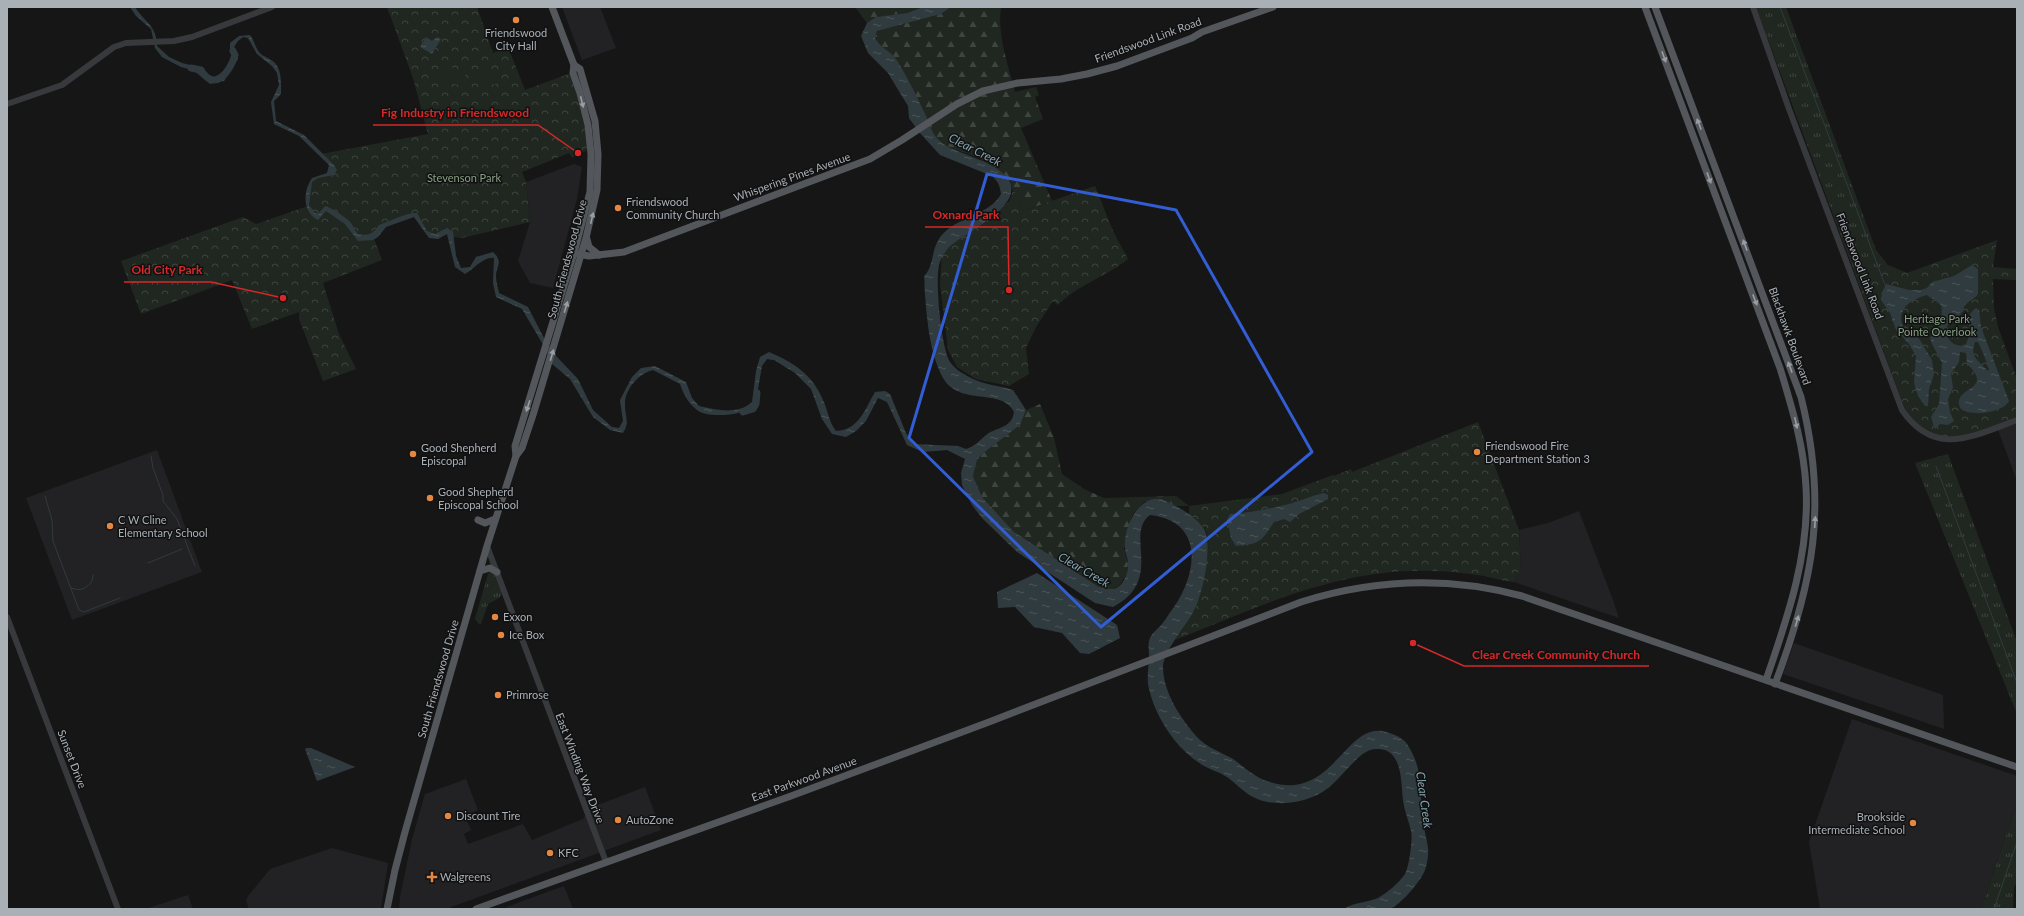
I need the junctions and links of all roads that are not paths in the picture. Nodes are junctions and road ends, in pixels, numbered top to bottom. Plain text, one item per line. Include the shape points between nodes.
1 (272, 7) edge
2 (552, 7) edge
3 (1273, 7) edge
4 (1645, 7) edge
5 (1656, 7) edge
6 (1753, 7) edge
7 (1664, 30) junction
8 (1655, 32) junction
9 (574, 64) junction
10 (1684, 82) junction
11 (1674, 85) junction
12 (7, 104) edge
13 (940, 115) joint
14 (1731, 209) junction
15 (1722, 213) junction
16 (586, 238) junction
17 (578, 254) junction
18 (599, 255) junction
19 (1751, 261) junction
20 (1741, 265) junction
21 (2017, 420) edge
22 (516, 456) junction
23 (495, 519) junction
24 (478, 520) dead end
25 (487, 546) junction
26 (1801, 559) junction
27 (1811, 561) junction
28 (480, 571) junction
29 (497, 572) junction
30 (7, 617) edge
31 (1782, 633) junction
32 (1792, 637) junction
33 (1766, 680) junction
34 (1775, 684) junction
35 (2017, 767) edge
36 (606, 862) junction
37 (118, 909) edge
38 (387, 909) edge
39 (476, 909) edge

1 - 12 street via 174,41 126,43 114,47 62,85
2 - 9 main road, South Friendswood Drive
3 - 13 main road, Friendswood Link Road via 1117,66 1061,79 995,87 966,98
4 - 8 main road, Blackhawk Boulevard
5 - 7 main road, Blackhawk Boulevard
6 - 21 street, Friendswood Link Road via 1902,410 1914,426 1942,439 1970,437
7 - 8 main road
7 - 10 main road, Blackhawk Boulevard
8 -> 11 main road, Blackhawk Boulevard
16 -> 9 main road, South Friendswood Drive via 597,190 597,138 587,90 580,69
9 -> 17 main road, South Friendswood Drive via 573,72 588,125 591,178
10 - 11 main road
14 -> 10 main road, Blackhawk Boulevard
11 -> 15 main road, Blackhawk Boulevard
13 - 18 main road, Whispering Pines Avenue via 858,164 631,250
14 - 15 main road
19 -> 14 main road, Blackhawk Boulevard
15 - 20 main road, Blackhawk Boulevard
16 - 17 main road, South Friendswood Drive
16 - 18 main road via 589,247
17 - 18 main road, Whispering Pines Avenue
22 -> 17 main road, South Friendswood Drive via 522,448 545,378
17 -> 22 main road, South Friendswood Drive via 515,446
19 - 20 main road
27 -> 19 main road, Blackhawk Boulevard via 1816,509 1808,427 1801,397
20 -> 26 main road, Blackhawk Boulevard via 1780,368 1795,417 1806,488
22 - 23 main road, South Friendswood Drive
23 - 24 main road via 485,523
23 - 25 main road, South Friendswood Drive
25 - 28 main road, South Friendswood Drive
25 - 29 street, East Winding Way Drive
26 - 27 main road
26 - 31 main road, Blackhawk Boulevard
32 -> 27 main road, Blackhawk Boulevard via 1802,606
28 - 29 main road via 490,568
28 - 38 main road, South Friendswood Drive via 405,832
29 - 36 street, East Winding Way Drive
30 - 37 street, Sunset Drive
31 - 32 main road
31 - 33 main road, Blackhawk Boulevard
32 - 34 main road, Blackhawk Boulevard
33 - 34 main road, East Parkwood Avenue
33 - 36 main road, East Parkwood Avenue via 1522,596 1490,588 1453,583 1402,582 1350,589 1301,602 791,796
34 - 35 main road, East Parkwood Avenue
36 - 39 main road, East Parkwood Avenue

